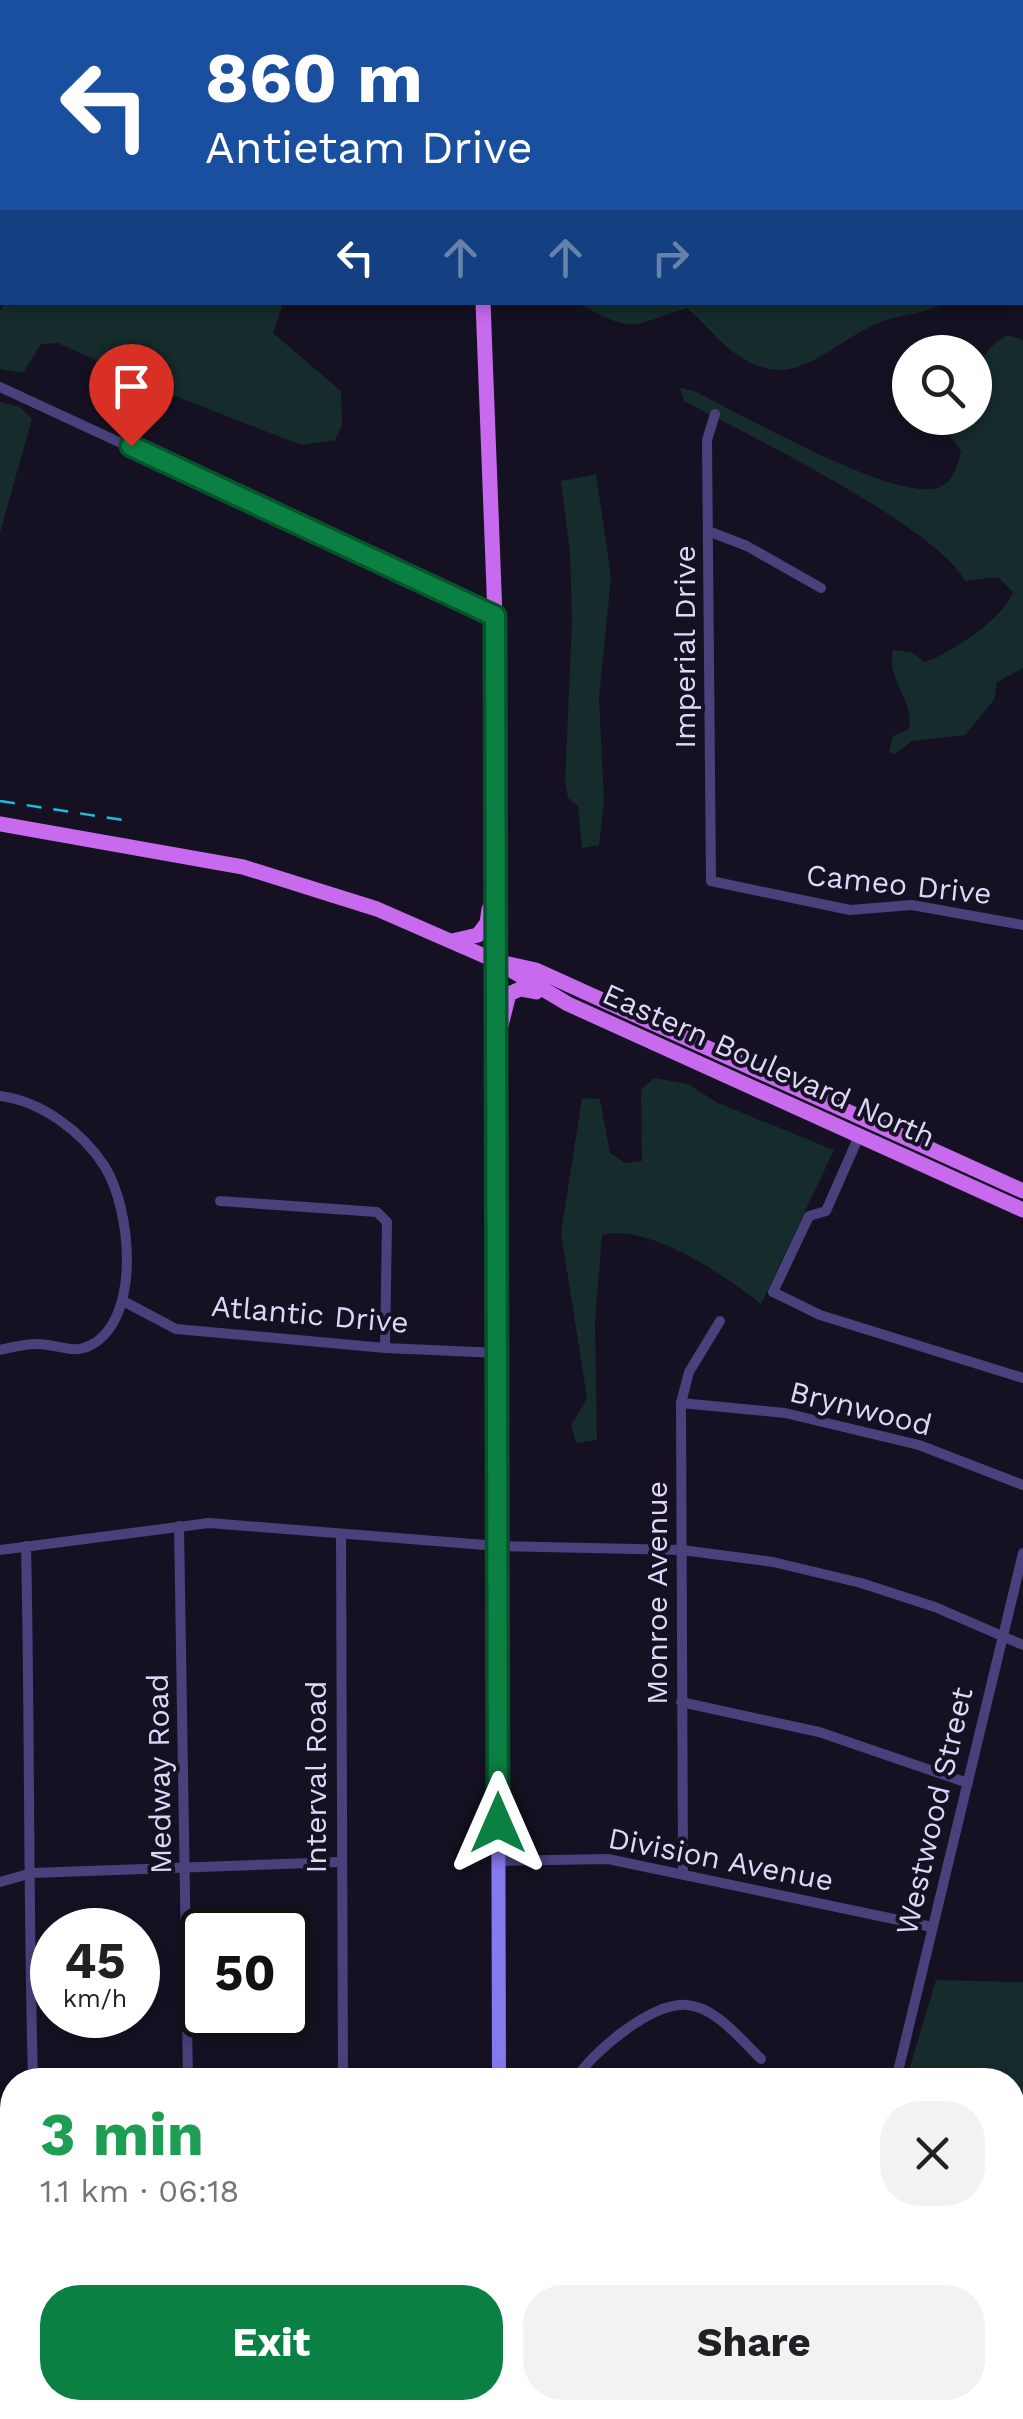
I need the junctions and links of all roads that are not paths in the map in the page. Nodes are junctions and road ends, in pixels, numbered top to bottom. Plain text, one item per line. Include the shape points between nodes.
1 (483, 305) edge
2 (0, 387) edge
3 (714, 414) dead end
4 (708, 531) junction
5 (821, 588) dead end
6 (495, 616) junction
7 (0, 824) edge
8 (494, 860) junction
9 (711, 881) joint
10 (1023, 925) edge
11 (452, 941) junction
12 (496, 961) junction
13 (568, 1004) junction
14 (496, 1044) junction
15 (0, 1096) edge
16 (859, 1136) junction
17 (952, 1159) junction
18 (1023, 1191) edge
19 (220, 1201) dead end
20 (1023, 1207) edge
21 (123, 1301) junction
22 (720, 1321) dead end
23 (385, 1348) junction
24 (0, 1350) edge
25 (500, 1353) junction
26 (1023, 1378) edge
27 (682, 1402) junction
28 (1023, 1485) edge
29 (179, 1526) junction
30 (341, 1534) junction
31 (26, 1546) junction
32 (498, 1546) junction
33 (0, 1550) edge
34 (682, 1550) junction
35 (1023, 1554) edge
36 (1001, 1635) junction
37 (1023, 1645) edge
38 (681, 1702) junction
39 (968, 1783) junction
40 (498, 1861) junction
41 (339, 1862) junction
42 (185, 1866) junction
43 (32, 1872) junction
44 (683, 1874) junction
45 (0, 1882) edge
46 (932, 1927) junction
47 (761, 2059) dead end
48 (32, 2068) edge
49 (188, 2068) edge
50 (343, 2068) edge
51 (499, 2068) edge
52 (582, 2068) edge
53 (899, 2068) edge

1 - 6 main road
2 - 6 street
3 - 4 street, Imperial Drive via 707,440
4 - 5 street
4 - 9 street, Imperial Drive
6 - 8 main road
7 - 11 main road, Eastern Boulevard North via 244,867
8 - 11 main road via 487,924 478,935
8 - 12 main road
9 - 10 street, Cameo Drive via 850,910 912,905
11 - 12 main road, Eastern Boulevard North
12 - 13 main road, Eastern Boulevard North
12 - 14 main road
12 - 17 main road, Eastern Boulevard North via 544,973
13 - 14 main road via 514,991
13 - 16 main road, Eastern Boulevard North
14 - 25 main road
15 - 21 street via 36,1103 104,1166 128,1262
16 - 17 main road via 873,1132 934,1159
16 - 20 main road, Eastern Boulevard North
16 - 26 street via 826,1211 809,1216 774,1292 820,1315
17 - 18 main road, Eastern Boulevard North
19 - 23 street via 377,1212 387,1222
21 - 23 street, Atlantic Drive via 176,1328
21 - 24 street via 107,1332 85,1348 33,1343
22 - 27 street, Monroe Avenue via 689,1372
23 - 25 street, Atlantic Drive
25 - 32 main road
27 - 28 street, Brynwood via 785,1413 919,1445
27 - 34 street, Monroe Avenue
29 - 30 street
29 - 31 street
29 - 42 street, Medway Road
30 - 32 street
30 - 41 street, Interval Road
31 - 33 street
31 - 43 street
32 - 34 street
32 - 40 main road
34 - 36 street via 861,1583
34 - 38 street, Monroe Avenue
35 - 36 street, Westwood Street
36 - 37 street
36 - 39 street, Westwood Street
38 - 39 street via 819,1732
38 - 44 street, Monroe Avenue
39 - 46 street, Westwood Street
40 - 44 street, Division Avenue via 608,1859
40 - 51 main road
41 - 42 street
41 - 50 street, Interval Road
42 - 43 street
42 - 49 street, Medway Road
43 - 45 street
43 - 48 street
44 - 46 street, Division Avenue
46 - 53 street, Westwood Street
47 - 52 street via 711,2013 687,2004 631,2027

